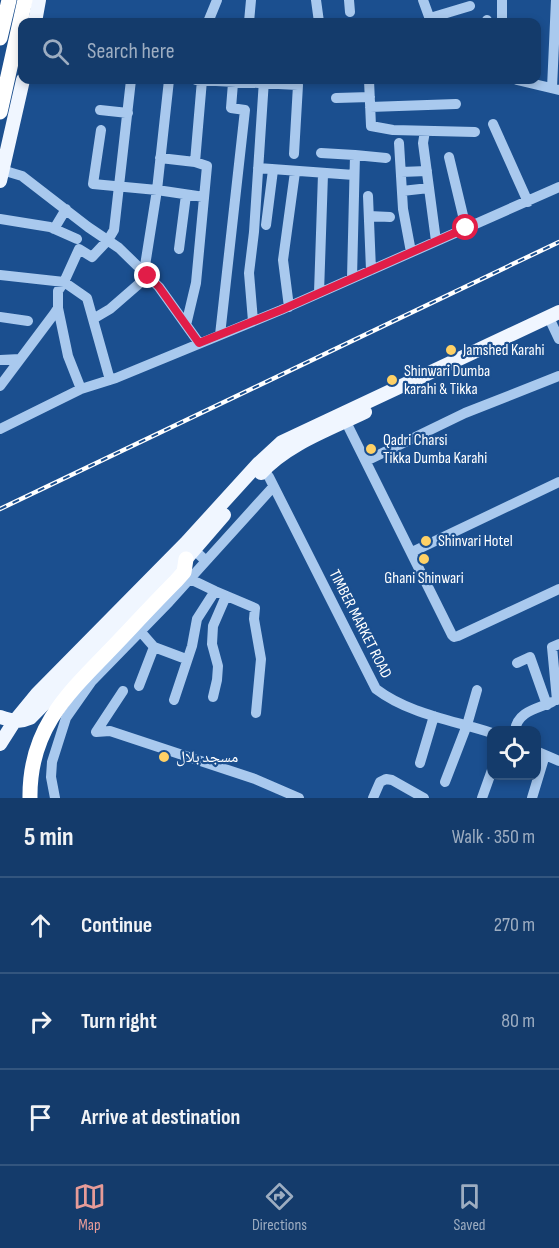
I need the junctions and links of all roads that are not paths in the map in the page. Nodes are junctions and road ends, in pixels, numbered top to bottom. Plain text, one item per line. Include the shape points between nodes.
1 (9, 0) edge
2 (25, 0) edge
3 (39, 0) edge
4 (217, 0) edge
5 (251, 0) edge
6 (316, 0) edge
7 (349, 0) edge
8 (423, 0) edge
9 (502, 0) edge
10 (556, 0) edge
11 (470, 6) dead end
12 (350, 12) dead end
13 (21, 18) edge
14 (36, 18) edge
15 (210, 18) edge
16 (249, 18) edge
17 (318, 18) edge
18 (429, 18) edge
19 (436, 18) edge
20 (502, 18) edge
21 (18, 31) edge
22 (0, 38) edge
23 (22, 84) edge
24 (131, 84) edge
25 (169, 84) edge
26 (202, 84) edge
27 (234, 84) edge
28 (264, 84) edge
29 (295, 84) edge
30 (369, 84) edge
31 (534, 84) edge
32 (556, 89) edge
33 (336, 98) dead end
34 (370, 102) junction
35 (456, 104) dead end
36 (100, 110) dead end
37 (0, 112) edge
38 (128, 113) junction
39 (493, 124) dead end
40 (101, 130) dead end
41 (425, 131) junction
42 (475, 132) dead end
43 (399, 143) dead end
44 (321, 153) dead end
45 (294, 154) dead end
46 (355, 155) junction
47 (449, 157) dead end
48 (160, 158) junction
49 (386, 158) dead end
50 (195, 162) junction
51 (258, 168) junction
52 (273, 170) junction
53 (427, 171) junction
54 (296, 172) junction
55 (401, 172) junction
56 (323, 174) junction
57 (354, 175) junction
58 (1, 176) edge
59 (119, 186) junction
60 (559, 187) edge
61 (429, 188) junction
62 (157, 190) junction
63 (402, 192) junction
64 (186, 195) junction
65 (368, 196) dead end
66 (204, 197) junction
67 (528, 202) junction
68 (66, 209) junction
69 (369, 216) junction
70 (390, 217) dead end
71 (0, 219) edge
72 (266, 225) dead end
73 (54, 228) junction
74 (466, 228) junction
75 (77, 238) dead end
76 (108, 240) junction
77 (436, 241) junction
78 (179, 249) dead end
79 (411, 252) junction
80 (371, 270) junction
81 (146, 274) junction
82 (0, 275) edge
83 (352, 278) junction
84 (64, 282) junction
85 (319, 293) junction
86 (289, 307) junction
87 (58, 308) junction
88 (0, 317) edge
89 (556, 318) edge
90 (93, 319) junction
91 (28, 321) dead end
92 (253, 321) junction
93 (186, 325) junction
94 (220, 335) junction
95 (559, 339) edge
96 (199, 343) junction
97 (20, 359) junction
98 (0, 360) edge
99 (559, 376) edge
100 (110, 380) junction
101 (0, 386) edge
102 (81, 389) junction
103 (346, 422) junction
104 (0, 429) edge
105 (366, 461) junction
106 (261, 467) junction
107 (559, 482) edge
108 (273, 487) junction
109 (412, 552) junction
110 (184, 561) junction
111 (206, 561) junction
112 (559, 589) edge
113 (215, 591) junction
114 (226, 596) junction
115 (140, 631) junction
116 (556, 646) edge
117 (154, 647) junction
118 (186, 659) junction
119 (517, 663) dead end
120 (139, 686) dead end
121 (477, 690) dead end
122 (123, 691) dead end
123 (213, 697) dead end
124 (174, 700) dead end
125 (554, 702) edge
126 (256, 713) dead end
127 (434, 716) junction
128 (0, 717) edge
129 (14, 722) junction
130 (466, 725) junction
131 (516, 726) edge
132 (487, 731) edge
133 (0, 744) edge
134 (541, 753) edge
135 (559, 761) edge
136 (420, 763) dead end
137 (488, 780) edge
138 (536, 780) edge
139 (446, 782) dead end
140 (30, 798) edge
141 (55, 798) edge
142 (299, 798) edge
143 (373, 798) edge
144 (424, 798) edge
145 (482, 798) edge
146 (532, 798) edge

1 - 22 highway
2 - 13 highway
3 - 14 main road
4 - 15 street
5 - 16 street
6 - 17 street
7 - 12 street
8 - 18 street
9 - 20 street
10 - 32 street
11 - 19 street
21 - 37 highway
23 - 58 main road
24 - 38 street
25 - 48 street
26 - 50 street
27 - 94 street via 231,108 245,110
28 - 51 street
29 - 45 street via 298,85
30 - 34 street
31 - 32 street
33 - 34 street
34 - 35 street
34 - 41 street via 371,126
36 - 38 street
38 - 59 street
39 - 67 street
40 - 59 street via 93,184
41 - 42 street
41 - 53 street
43 - 55 street
44 - 46 street
46 - 49 street
46 - 57 street
47 - 74 street
48 - 50 street
48 - 62 street
50 - 66 street via 207,166
51 - 52 street
51 - 92 street via 249,273
52 - 54 street
52 - 72 street
53 - 55 street
53 - 61 street
54 - 56 street
54 - 86 street via 283,260
55 - 63 street
56 - 57 street
56 - 85 street
57 - 83 street
58 - 68 street via 22,176
59 - 62 street
59 - 76 street via 114,230
60 - 67 street
61 - 63 street
61 - 77 street
62 - 64 street
62 - 81 street
63 - 79 street
64 - 66 street
64 - 78 street
65 - 69 street
66 - 93 street via 196,283
67 - 74 street
68 - 73 street
68 - 76 street
69 - 70 street
69 - 80 street
71 - 73 street
73 - 75 street
74 - 77 street
76 - 81 street
76 - 84 street via 92,257 79,249
77 - 79 street
79 - 80 street
80 - 83 street
81 - 90 street via 110,309
81 - 93 street
82 - 84 street
83 - 85 street
84 - 87 street via 58,291
84 - 90 street via 87,298
85 - 86 street
86 - 92 street
87 - 97 street
87 - 102 street via 68,356
88 - 91 street
89 - 95 street
89 - 103 main road
89 - 106 main road via 290,437
90 - 100 street
92 - 94 street
93 - 96 street
94 - 96 street
96 - 100 street
97 - 98 street
97 - 101 street
99 - 105 street via 465,413
100 - 102 street
102 - 104 street
103 - 105 street
103 - 106 main road
105 - 109 street
106 - 108 street, TIMBER MARKET ROAD
106 - 110 main road
107 - 109 street
108 - 111 street
108 - 127 street, TIMBER MARKET ROAD via 376,689 413,710
109 - 112 street via 454,637
110 - 111 street
110 - 111 street
110 - 113 street
110 - 115 street
110 - 129 main road via 37,694
110 - 140 highway via 65,697 40,739
113 - 114 street
113 - 118 street via 197,619
114 - 123 street via 213,626 218,680
114 - 126 street via 255,608 261,659
115 - 117 street
115 - 141 street via 92,681 66,718 52,762
116 - 125 street
117 - 118 street
117 - 120 street
118 - 124 street
119 - 125 street via 530,657
121 - 130 street
122 - 142 street via 96,732 110,730
125 - 131 street via 525,713
127 - 130 street, TIMBER MARKET ROAD
127 - 136 street
128 - 129 main road
129 - 133 main road
130 - 132 street, TIMBER MARKET ROAD
130 - 139 street
134 - 135 street
137 - 145 street
138 - 146 street
143 - 144 street via 380,782 386,779

